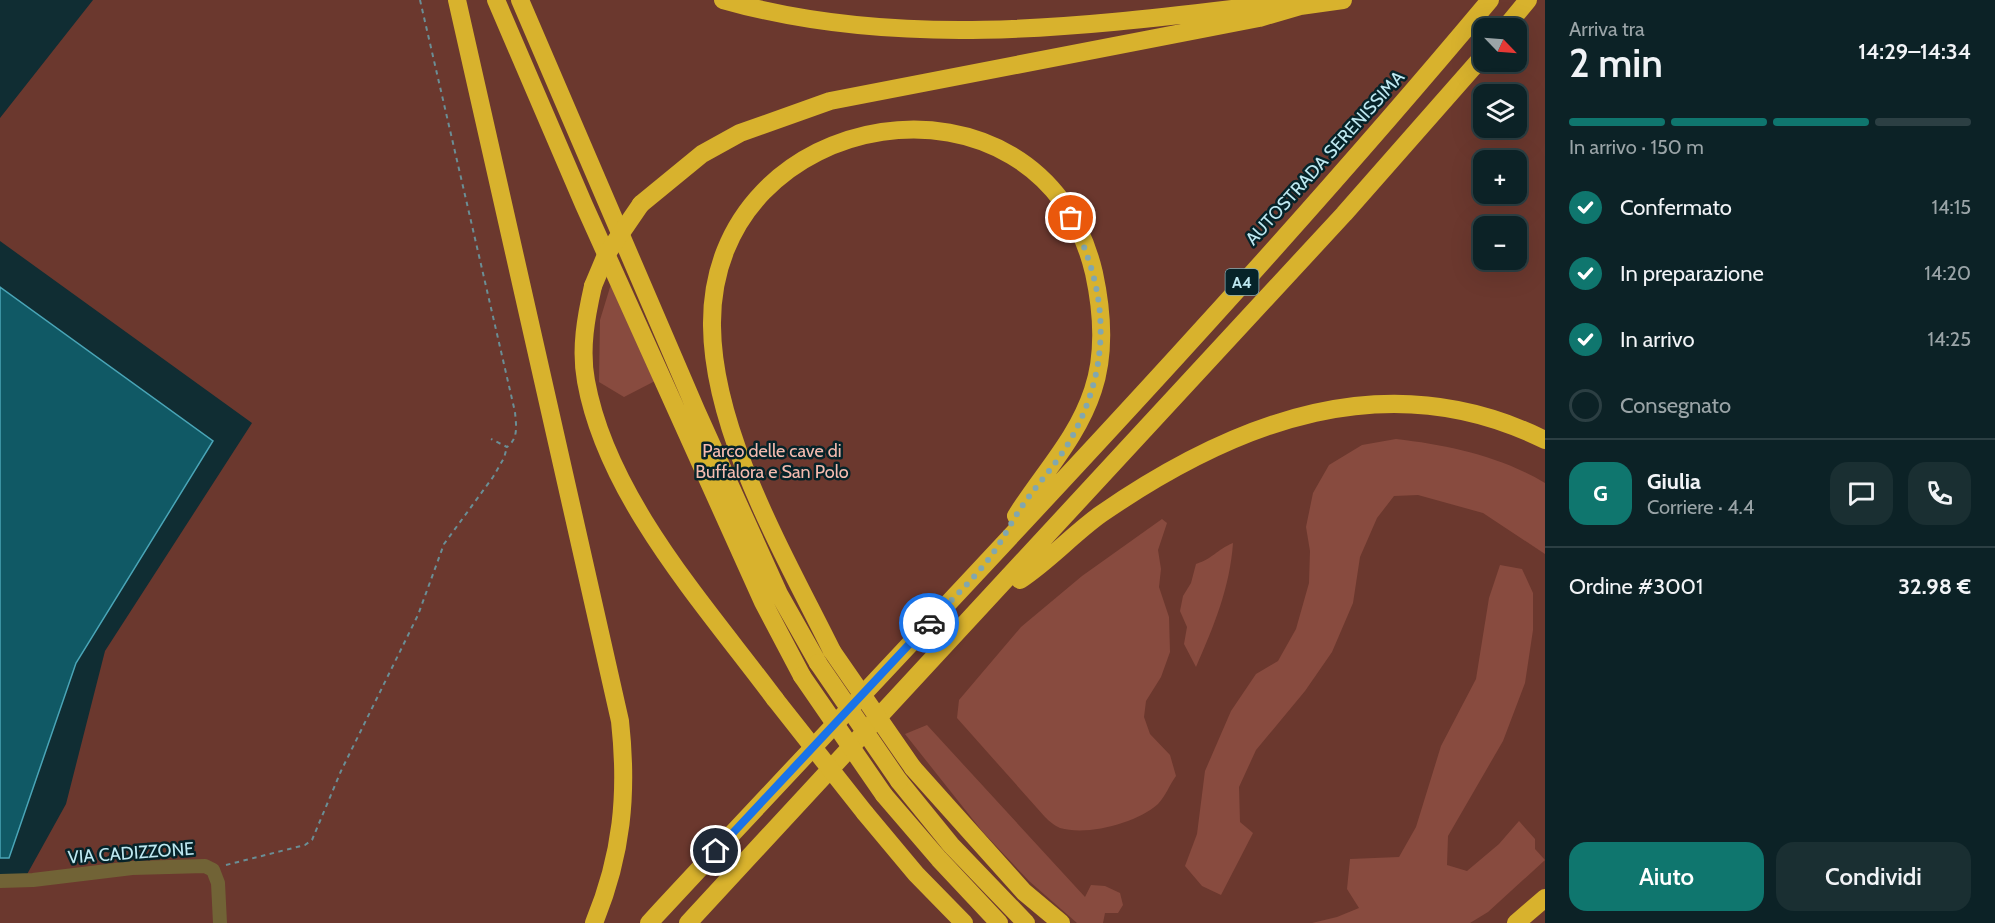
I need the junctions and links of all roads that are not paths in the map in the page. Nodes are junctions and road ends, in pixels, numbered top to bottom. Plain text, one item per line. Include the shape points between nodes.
1 (457, 0) edge
2 (496, 0) edge
3 (520, 0) edge
4 (723, 0) edge
5 (1343, 0) edge
6 (1490, 0) edge
7 (1528, 0) edge
8 (1300, 6) junction
9 (1513, 18) edge
10 (1473, 67) edge
11 (1545, 440) edge
12 (989, 559) junction
13 (988, 601) junction
14 (0, 881) edge
15 (1545, 898) edge
16 (219, 923) edge
17 (594, 923) edge
18 (649, 923) edge
19 (688, 923) edge
20 (964, 923) edge
21 (999, 923) edge
22 (1026, 923) edge
23 (1061, 923) edge
24 (1516, 923) edge

1 - 17 highway via 620,721 624,806 616,854
2 - 21 highway, bridge via 763,602 802,676 884,795
3 - 22 highway, bridge via 779,594 818,663 899,781 951,845
4 - 8 highway via 872,28 944,31 1017,29 1257,6
5 - 8 highway
6 - 12 highway, AUTOSTRADA SERENISSIMA / A4 via 1323,194
7 - 9 highway
8 - 20 highway, bridge via 1259,18 830,101 740,133 702,154 641,204 606,255 593,286 585,321 586,380 616,474 655,537 775,699 916,874
10 - 13 highway, A4 via 1344,214
11 - 13 highway via 1485,415 1429,405 1369,403 1297,415 1233,439 1148,482
12 - 18 highway, AUTOSTRADA SERENISSIMA / A4
12 - 23 highway, bridge via 1070,441 1094,389 1101,340 1092,265 1058,199 1000,149 973,138 924,129 893,128 861,134 805,158 760,198 741,222 724,255 715,287 712,325 724,408 741,460 832,651 913,768 1024,892
13 - 19 highway, A4
14 - 16 street, VIA CADIZZONE via 195,864 213,870 218,882
15 - 24 highway

